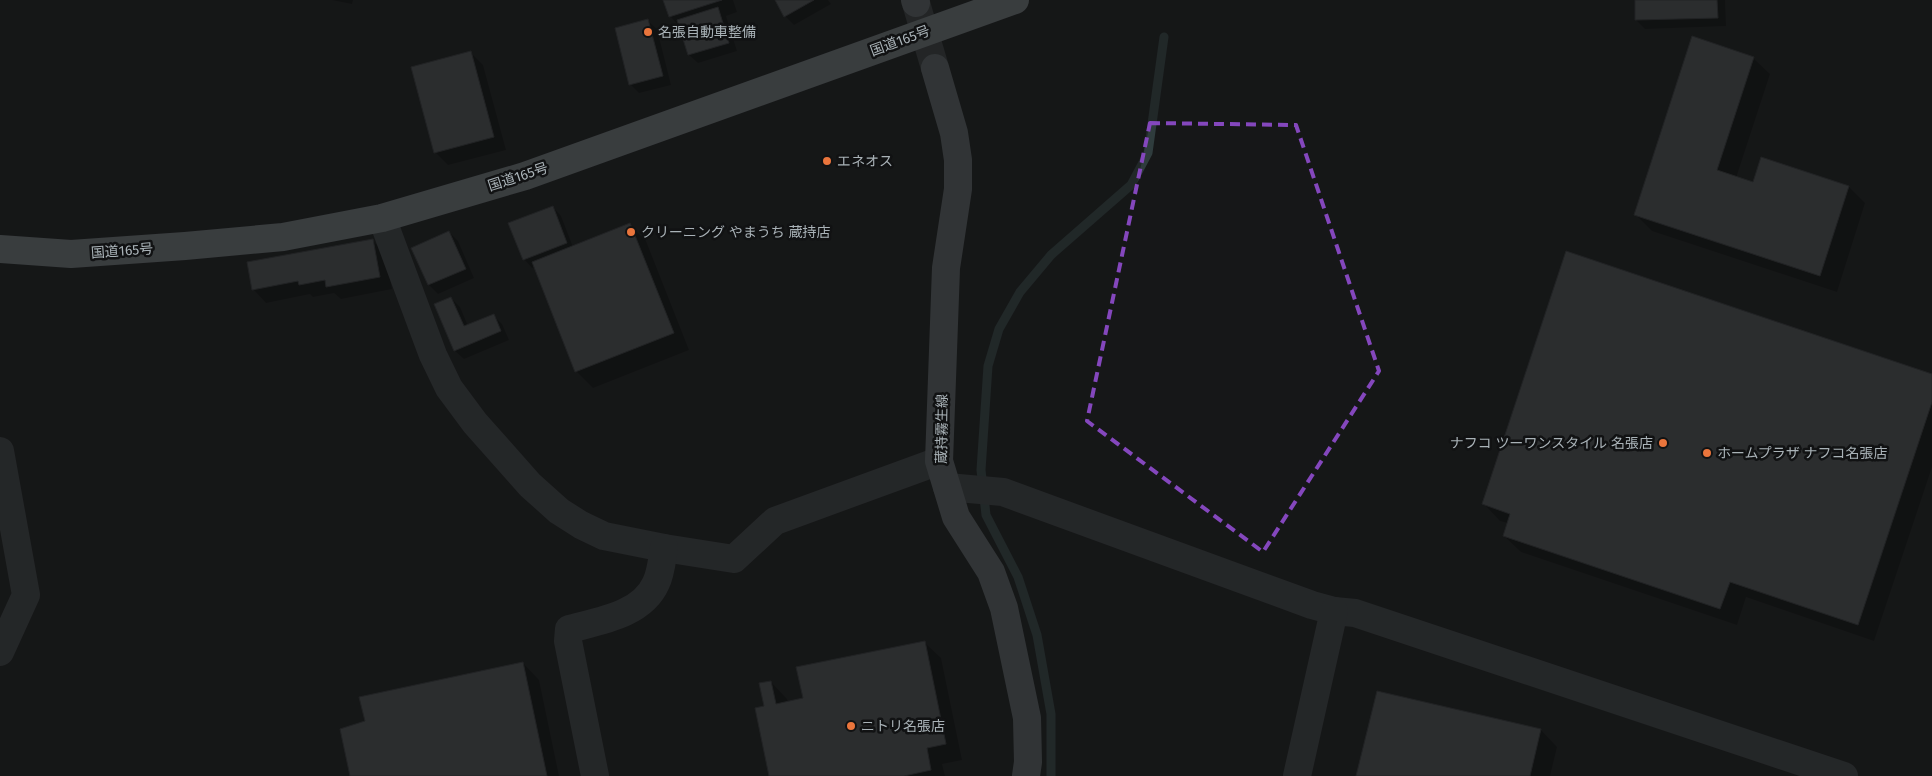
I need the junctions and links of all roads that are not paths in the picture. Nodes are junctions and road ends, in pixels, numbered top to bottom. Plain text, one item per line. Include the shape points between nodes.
1 (1015, 0) edge
2 (935, 68) tunnel mouth
3 (382, 218) junction
4 (0, 249) edge
5 (0, 451) edge
6 (943, 474) junction
7 (664, 548) junction
8 (1334, 611) junction
9 (0, 652) edge
10 (595, 776) edge
11 (1026, 776) edge
12 (1297, 776) edge
13 (1844, 776) edge

1 - 3 highway, 国道165号 via 525,176
2 - 6 main road, 蔵持霧生線 via 954,133 958,160 958,189 946,268
3 - 4 highway, 国道165号 via 282,237 195,245 71,254
3 - 7 street via 433,355 449,388 481,430 530,485 581,526 604,536
5 - 9 street via 26,595
6 - 7 street via 775,521 734,559
6 - 8 street via 1003,492
6 - 11 main road, 蔵持霧生線 via 956,517 991,572 1004,608 1027,718
7 - 10 street via 656,583 644,600 629,611 569,629 568,641
8 - 12 street
8 - 13 street via 1355,613

